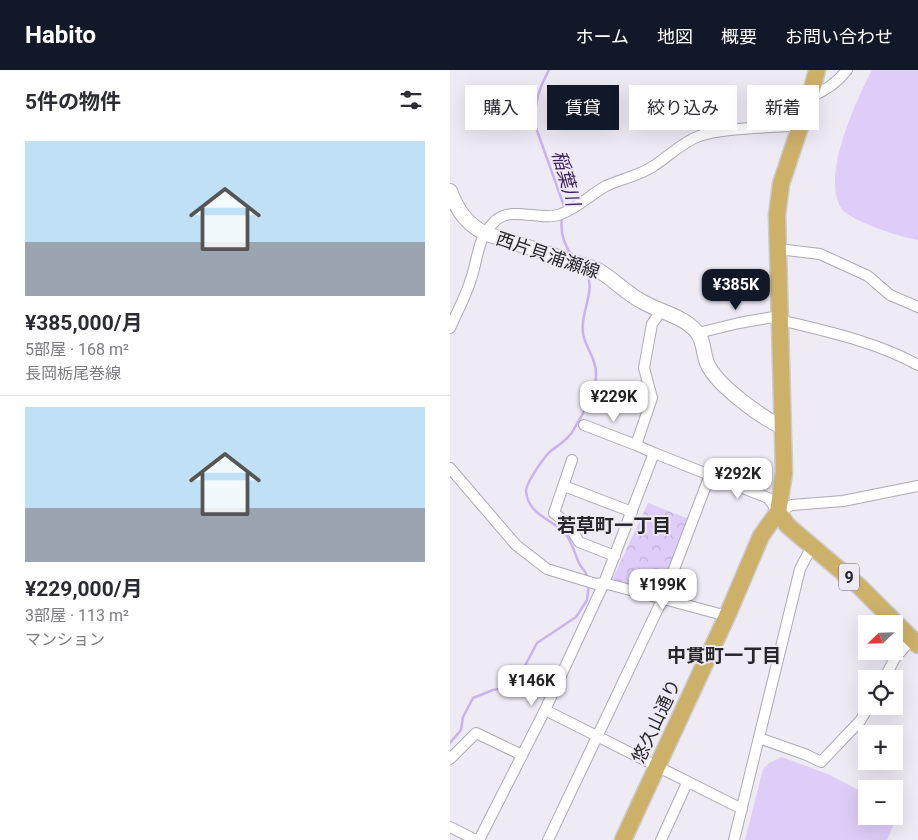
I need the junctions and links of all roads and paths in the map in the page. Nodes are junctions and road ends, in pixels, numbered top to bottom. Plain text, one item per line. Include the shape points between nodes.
1 (817, 70) edge
2 (847, 70) edge
3 (813, 85) edge
4 (819, 93) edge
5 (747, 129) edge
6 (799, 130) edge
7 (450, 191) edge
8 (484, 233) junction
9 (778, 249) junction
10 (918, 307) edge
11 (662, 311) junction
12 (779, 316) junction
13 (450, 328) edge
14 (698, 333) junction
15 (918, 364) edge
16 (584, 425) dead end
17 (782, 427) junction
18 (636, 445) junction
19 (654, 453) junction
20 (572, 460) dead end
21 (450, 468) edge
22 (710, 475) junction
23 (564, 486) junction
24 (918, 486) edge
25 (632, 512) junction
26 (778, 512) junction
27 (812, 546) junction
28 (615, 556) junction
29 (600, 583) junction
30 (663, 598) junction
31 (727, 616) junction
32 (915, 642) edge
33 (889, 670) edge
34 (545, 710) junction
35 (864, 715) edge
36 (596, 736) junction
37 (759, 738) junction
38 (522, 755) junction
39 (450, 759) edge
40 (657, 767) junction
41 (687, 783) junction
42 (742, 809) junction
43 (450, 828) edge
44 (478, 840) edge
45 (548, 840) edge
46 (623, 840) edge
47 (661, 840) edge
48 (734, 840) edge

1 - 3 main road
2 - 4 street via 834,84
5 - 8 street via 701,136 651,168 590,195 567,212 547,216 505,215
6 - 9 main road via 778,198
7 - 8 main road, 西片貝浦瀬線 via 462,216
8 - 11 main road, 西片貝浦瀬線 via 596,269 641,302
8 - 13 street via 471,279
9 - 10 street via 820,254 868,276 890,295
9 - 12 main road
11 - 14 main road, 西片貝浦瀬線 via 684,321
11 - 18 street via 652,324 644,368 652,398
12 - 14 street
12 - 15 street via 784,321 891,351
12 - 17 main road
14 - 17 main road via 706,363 719,381
16 - 18 street
17 - 26 main road via 784,473
18 - 19 street
19 - 22 street
19 - 25 street
20 - 23 street
21 - 29 street via 516,545 547,569
22 - 26 street via 768,498
22 - 30 street
23 - 25 street
23 - 28 street via 554,513 569,525 579,542
24 - 26 street via 843,502 792,505
25 - 28 street
26 - 27 main road, 9 via 788,526
26 - 31 main road, 悠久山通り via 761,536
27 - 32 main road, 9 via 860,586
27 - 37 street via 800,569
28 - 29 street
29 - 30 street
29 - 34 street
30 - 31 street
30 - 36 street
31 - 40 main road, 悠久山通り
32 - 33 street via 895,658
34 - 36 street
34 - 38 street
35 - 37 street via 821,762
36 - 40 street
36 - 45 street
37 - 42 street
38 - 39 street via 476,733
38 - 44 street
40 - 41 street
40 - 46 main road, 悠久山通り
41 - 42 street
41 - 47 street
42 - 48 street
43 - 44 street

